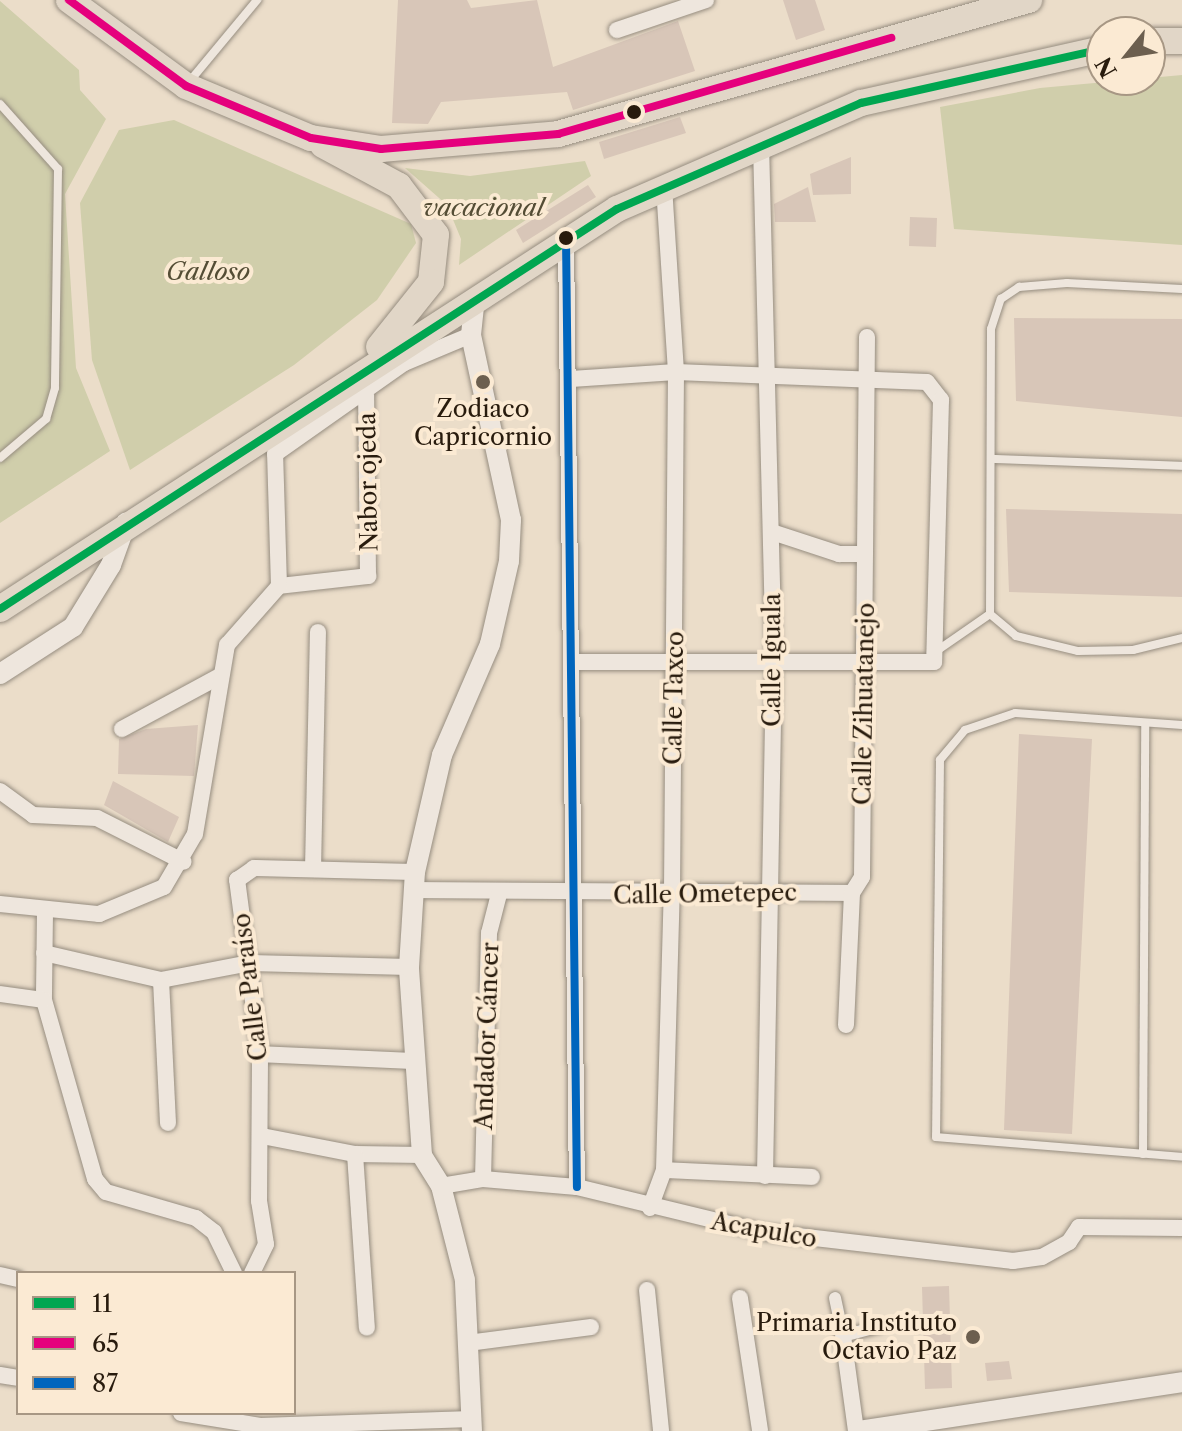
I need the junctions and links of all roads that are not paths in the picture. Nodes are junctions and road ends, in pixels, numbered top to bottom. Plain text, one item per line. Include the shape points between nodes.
1 (257, 0) edge
2 (706, 0) edge
3 (1029, 0) edge
4 (75, 2) edge
5 (617, 30) dead end
6 (1086, 53) edge
7 (186, 86) junction
8 (0, 104) edge
9 (311, 138) junction
10 (761, 144) junction
11 (664, 186) junction
12 (566, 238) junction
13 (1182, 289) edge
14 (475, 298) junction
15 (471, 335) junction
16 (867, 337) dead end
17 (676, 372) junction
18 (769, 374) junction
19 (571, 379) junction
20 (863, 380) junction
21 (362, 383) junction
22 (0, 458) edge
23 (993, 459) junction
24 (1182, 466) edge
25 (126, 522) junction
26 (772, 532) junction
27 (865, 554) junction
28 (279, 586) junction
29 (0, 609) edge
30 (990, 614) junction
31 (318, 632) dead end
32 (1182, 638) edge
33 (936, 656) junction
34 (675, 661) junction
35 (575, 662) junction
36 (866, 662) junction
37 (774, 665) junction
38 (0, 674) edge
39 (220, 676) junction
40 (1145, 724) junction
41 (1182, 725) edge
42 (122, 729) dead end
43 (0, 791) edge
44 (184, 862) junction
45 (313, 869) junction
46 (415, 881) junction
47 (672, 892) junction
48 (767, 893) junction
49 (852, 893) junction
50 (499, 894) junction
51 (572, 896) junction
52 (0, 904) edge
53 (45, 912) junction
54 (44, 953) junction
55 (250, 963) junction
56 (409, 967) junction
57 (161, 980) junction
58 (0, 994) edge
59 (44, 1000) junction
60 (846, 1025) dead end
61 (260, 1054) junction
62 (416, 1061) junction
63 (168, 1123) dead end
64 (262, 1136) junction
65 (355, 1154) junction
66 (1143, 1154) junction
67 (422, 1155) junction
68 (1182, 1157) edge
69 (664, 1170) junction
70 (765, 1176) junction
71 (812, 1177) dead end
72 (483, 1179) junction
73 (441, 1186) junction
74 (577, 1187) junction
75 (650, 1208) junction
76 (1182, 1228) edge
77 (233, 1271) edge
78 (253, 1271) edge
79 (647, 1290) dead end
80 (740, 1298) dead end
81 (835, 1298) dead end
82 (880, 1326) dead end
83 (591, 1327) dead end
84 (367, 1328) dead end
85 (843, 1336) junction
86 (468, 1343) junction
87 (1182, 1382) edge
88 (193, 1415) edge
89 (949, 1424) edge
90 (472, 1425) edge
91 (357, 1428) edge
92 (661, 1431) edge
93 (760, 1431) edge
94 (858, 1431) edge

1 - 7 lane
2 - 5 street
3 - 9 highway via 558,134 430,149
4 - 7 highway
6 - 10 highway via 861,103
7 - 9 highway
8 - 22 lane via 58,169 55,388 46,419
9 - 21 highway via 399,186 436,235 431,282
10 - 11 highway
10 - 18 street, Calle Iguala
11 - 12 highway
11 - 17 street, Calle Taxco
12 - 14 highway
12 - 19 street
13 - 23 lane via 1067,283 1019,287 1001,299 991,329
14 - 15 street
14 - 21 highway
15 - 21 street
15 - 46 street via 511,520 509,561 490,644 442,755
16 - 20 street, Calle Zihuatanejo
17 - 18 street
17 - 19 street
17 - 34 street, Calle Taxco
18 - 20 street
18 - 26 street, Calle Iguala
19 - 35 street
20 - 27 street, Calle Zihuatanejo
20 - 33 street via 927,382 938,390
21 - 25 highway
21 - 28 street via 275,454
21 - 28 street, Nabor ojeda via 368,576
23 - 24 lane
23 - 30 lane
25 - 29 highway
25 - 38 street via 111,565 73,627
26 - 27 street via 839,554
26 - 37 street, Calle Iguala
27 - 36 street, Calle Zihuatanejo
28 - 39 street via 227,645
30 - 32 lane via 1016,636 1078,651 1133,650
30 - 33 lane
31 - 45 street
33 - 36 street
34 - 35 street
34 - 37 street
34 - 47 street, Calle Taxco
35 - 51 street
36 - 37 street
36 - 49 street, Calle Zihuatanejo via 862,877
37 - 48 street, Calle Iguala
39 - 42 street
39 - 44 street via 215,747
40 - 41 lane
40 - 66 lane
40 - 66 lane via 1015,713 965,730 940,760 936,1137
43 - 44 street via 33,815 97,818
44 - 53 street via 164,887 134,904 99,914
45 - 46 street, Calle Paraíso
45 - 55 street, Calle Paraíso via 242,871 237,880
46 - 50 street, Calle Ometepec
46 - 56 street
47 - 48 street, Calle Ometepec
47 - 51 street, Calle Ometepec
47 - 69 street, Calle Taxco
48 - 49 street, Calle Ometepec
48 - 70 street, Calle Iguala
49 - 60 street, Calle Zihuatanejo
50 - 51 street, Calle Ometepec
50 - 72 street, Andador Cáncer via 489,933
51 - 74 street
52 - 53 street
53 - 54 street
54 - 57 street
54 - 59 street
55 - 56 street
55 - 57 street
55 - 61 street, Calle Paraíso
56 - 62 street
57 - 63 street
58 - 59 street
59 - 77 street via 95,1179 106,1192 196,1218 214,1232
61 - 62 street
61 - 64 street, Calle Paraíso
62 - 67 street
64 - 65 street
64 - 78 street, Calle Paraíso via 259,1201 266,1244
65 - 67 street
65 - 84 street
66 - 68 lane
67 - 73 street
69 - 70 street
69 - 75 street, Calle Taxco
70 - 71 street
72 - 73 street, Acapulco
72 - 74 street, Acapulco
73 - 86 street via 465,1280
74 - 75 street, Acapulco
75 - 76 street, Acapulco via 821,1241 1013,1261 1042,1257 1069,1242 1079,1227
79 - 92 street
80 - 93 street
81 - 85 street
82 - 85 street
83 - 86 street
85 - 94 street
86 - 90 street
87 - 89 street
88 - 91 street via 260,1426
89 - 94 street
90 - 91 street

